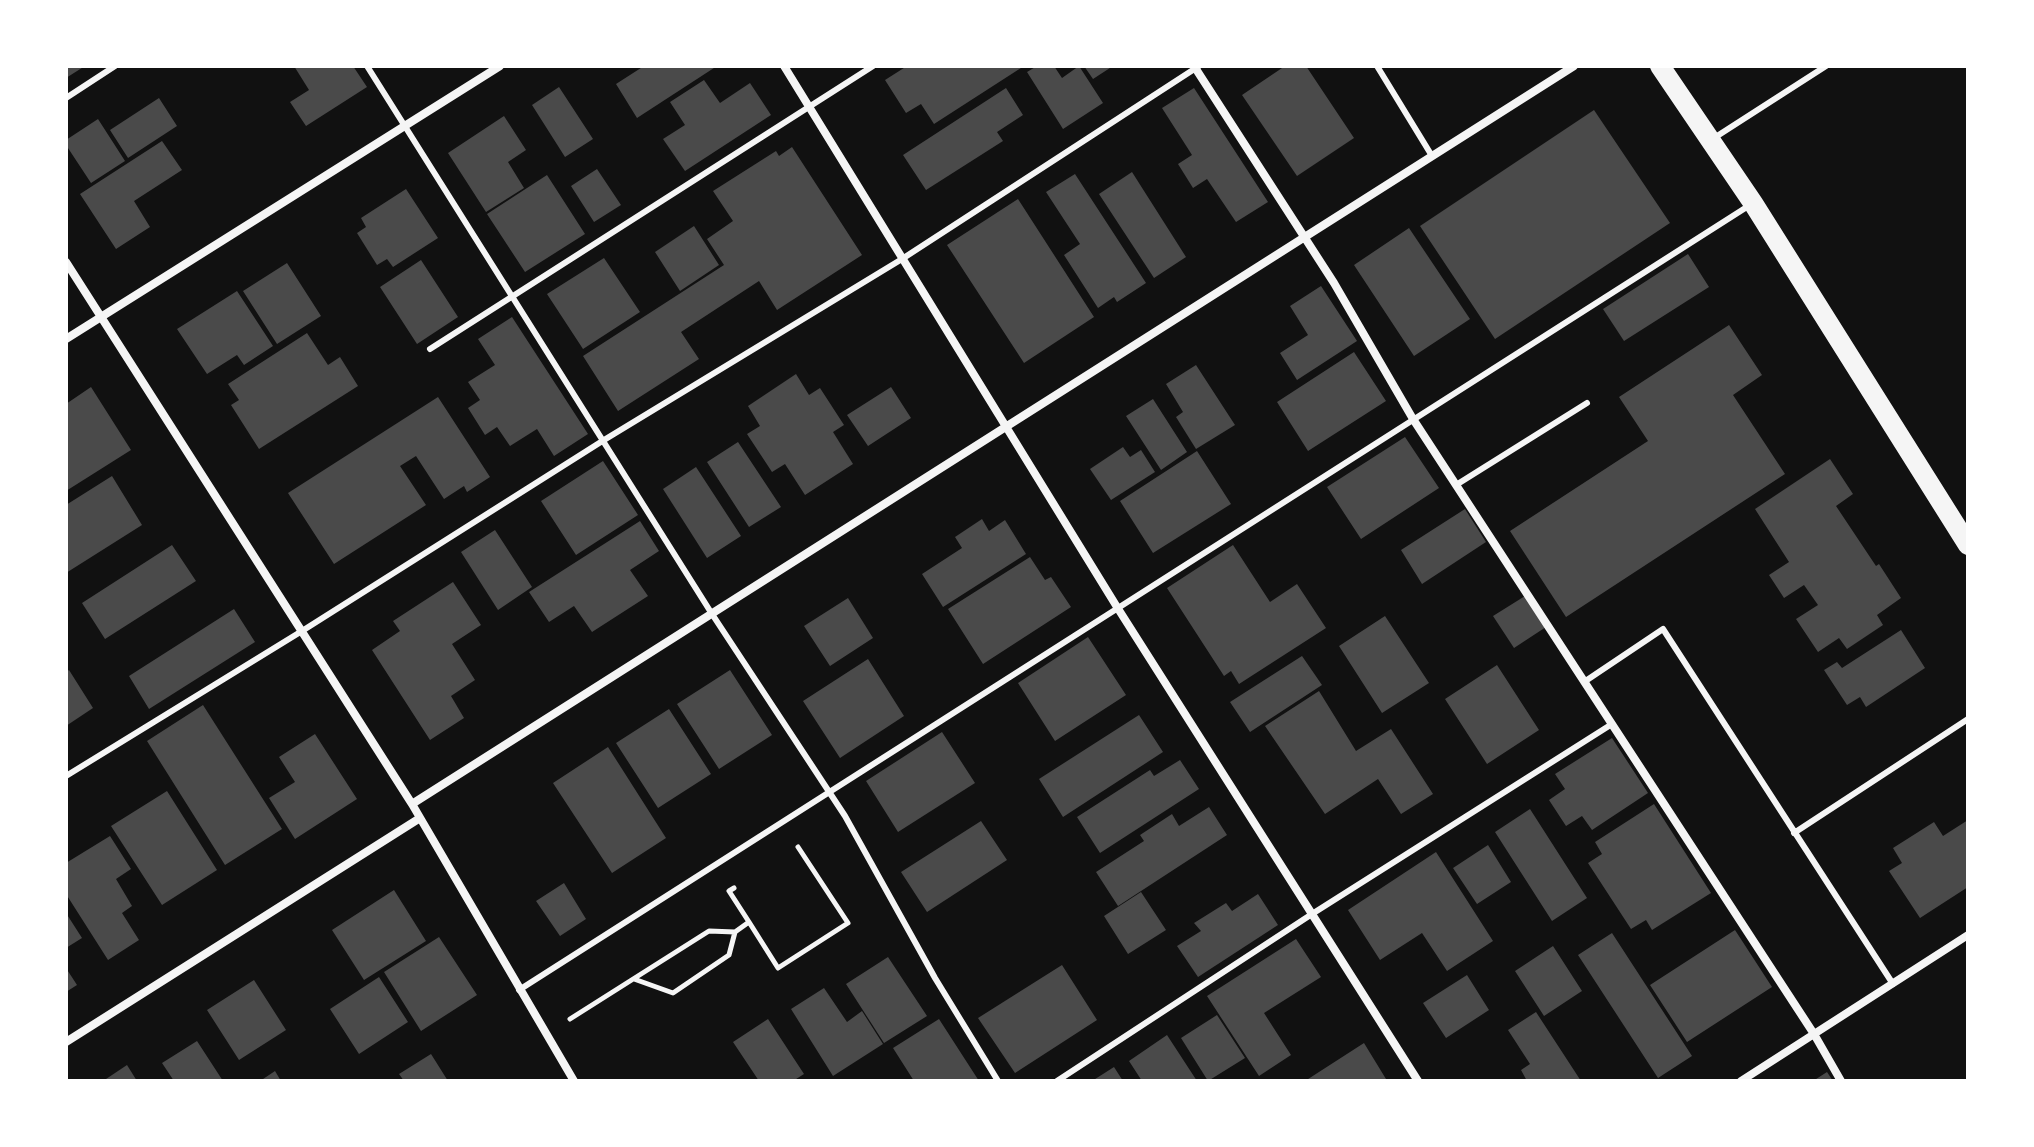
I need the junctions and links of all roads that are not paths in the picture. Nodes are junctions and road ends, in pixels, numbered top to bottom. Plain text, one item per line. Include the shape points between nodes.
1 (115, 66) edge
2 (367, 66) edge
3 (500, 66) edge
4 (784, 66) edge
5 (873, 66) edge
6 (1377, 66) edge
7 (1574, 66) edge
8 (1660, 66) edge
9 (1826, 66) edge
10 (1196, 67) edge
11 (66, 98) edge
12 (808, 107) junction
13 (405, 126) junction
14 (1711, 140) junction
15 (1432, 156) junction
16 (1753, 203) junction
17 (1305, 238) junction
18 (902, 259) junction
19 (66, 262) edge
20 (512, 296) junction
21 (101, 317) junction
22 (66, 339) edge
23 (430, 349) dead end
24 (1587, 403) dead end
25 (1413, 419) junction
26 (1005, 428) junction
27 (604, 440) junction
28 (1456, 485) junction
29 (1968, 545) edge
30 (1117, 607) junction
31 (712, 614) junction
32 (302, 631) junction
33 (1584, 682) junction
34 (1968, 719) edge
35 (1612, 724) junction
36 (66, 776) edge
37 (829, 792) junction
38 (412, 804) junction
39 (420, 818) junction
40 (1794, 833) junction
41 (1312, 914) junction
42 (1968, 935) edge
43 (1893, 984) junction
44 (519, 990) junction
45 (1814, 1034) junction
46 (66, 1042) edge
47 (574, 1081) edge
48 (998, 1081) edge
49 (1057, 1081) edge
50 (1418, 1081) edge
51 (1741, 1081) edge
52 (1841, 1081) edge

1 - 11 lane
2 - 13 lane
3 - 13 street
4 - 12 street
5 - 12 lane
6 - 15 lane
7 - 15 street
8 - 14 main road
9 - 14 lane
10 - 17 street
10 - 18 lane
12 - 18 street
12 - 20 lane
13 - 20 lane
13 - 21 street
14 - 16 main road
15 - 17 street
16 - 25 lane
16 - 29 main road
17 - 25 street
17 - 26 street
18 - 26 street
18 - 27 lane
19 - 21 street
20 - 23 lane
20 - 27 lane
21 - 22 street
21 - 32 street
24 - 28 lane
25 - 28 street
25 - 30 lane
26 - 30 street
26 - 31 street
27 - 31 lane
27 - 32 lane
28 - 33 street
30 - 37 lane
30 - 41 street
31 - 37 lane
31 - 38 street
32 - 36 lane
32 - 38 street
33 - 35 street
33 - 40 lane via 1663,629
34 - 40 lane
35 - 41 lane
35 - 45 street
37 - 44 lane
37 - 48 lane
38 - 39 street
39 - 44 street
39 - 46 street
40 - 43 lane
41 - 49 lane
41 - 50 street
42 - 43 street
43 - 45 street
44 - 47 street
45 - 51 street
45 - 52 street

